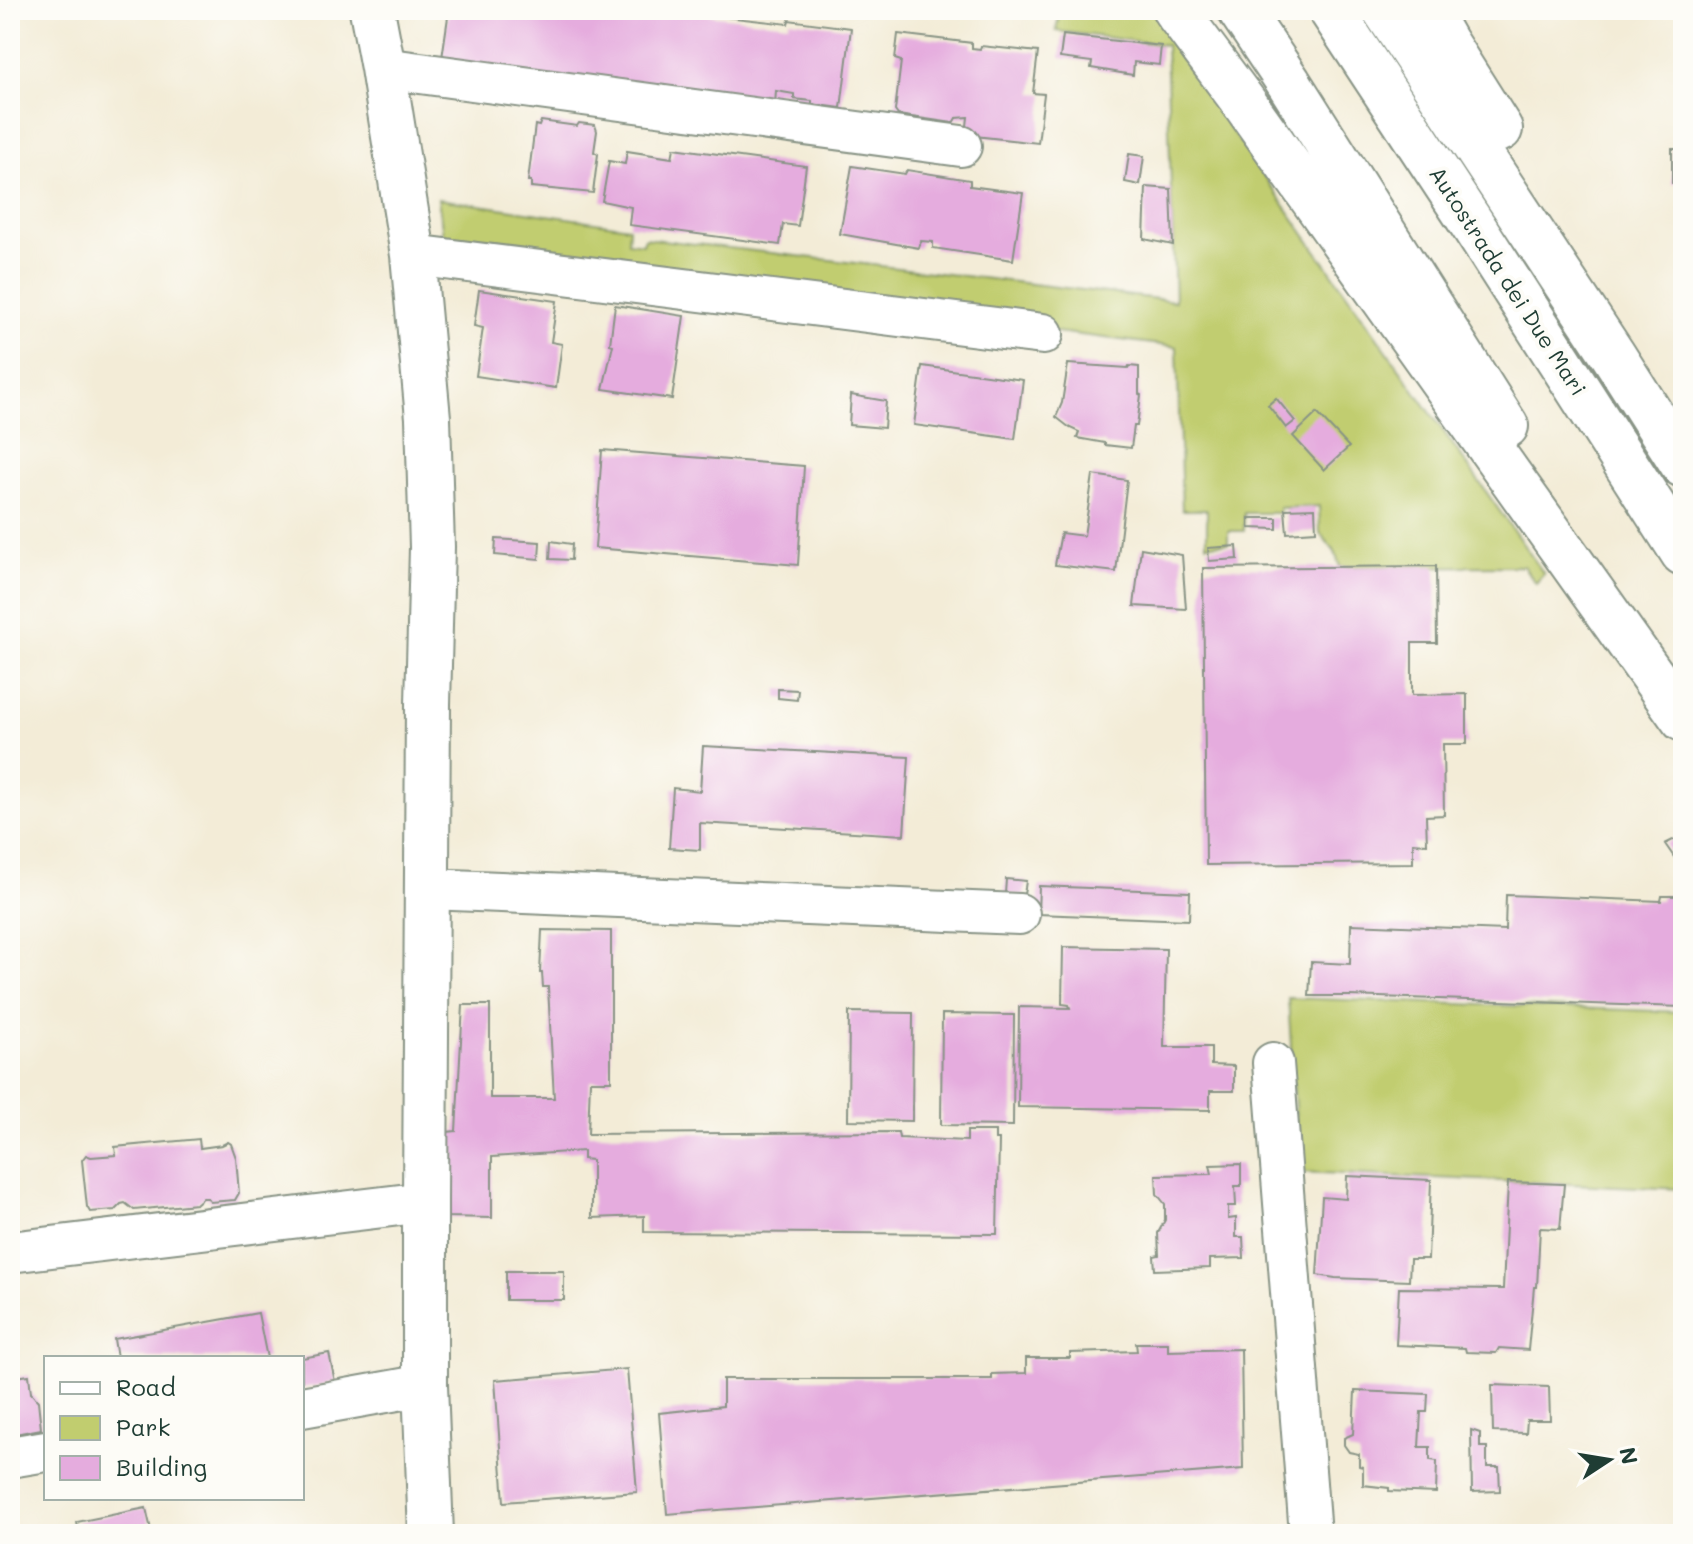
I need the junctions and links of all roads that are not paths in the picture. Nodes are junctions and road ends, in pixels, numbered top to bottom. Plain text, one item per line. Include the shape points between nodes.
1 (372, 10) edge
2 (1175, 10) edge
3 (1240, 10) edge
4 (1316, 10) edge
5 (1331, 10) edge
6 (1385, 10) edge
7 (1427, 10) edge
8 (383, 68) junction
9 (961, 146) dead end
10 (1472, 224) junction
11 (413, 255) junction
12 (1043, 334) dead end
13 (1683, 422) edge
14 (1683, 465) edge
15 (1683, 553) edge
16 (1683, 710) edge
17 (1683, 719) edge
18 (428, 889) junction
19 (1019, 914) dead end
20 (1273, 1063) dead end
21 (425, 1202) junction
22 (10, 1252) edge
23 (425, 1385) junction
24 (304, 1407) edge
25 (44, 1451) edge
26 (10, 1457) edge
27 (431, 1534) edge
28 (1310, 1534) edge

1 - 8 main road
2 - 17 main road
3 - 16 main road
4 - 10 main road
5 - 10 main road, Autostrada dei Due Mari
6 - 14 main road
7 - 13 main road
8 - 9 street
8 - 11 main road
10 - 15 main road, Autostrada dei Due Mari
11 - 12 street
11 - 18 main road via 428,418 432,547
18 - 19 street
18 - 21 main road
20 - 28 street
21 - 22 street
21 - 23 main road
23 - 24 street
23 - 27 main road
25 - 26 street

